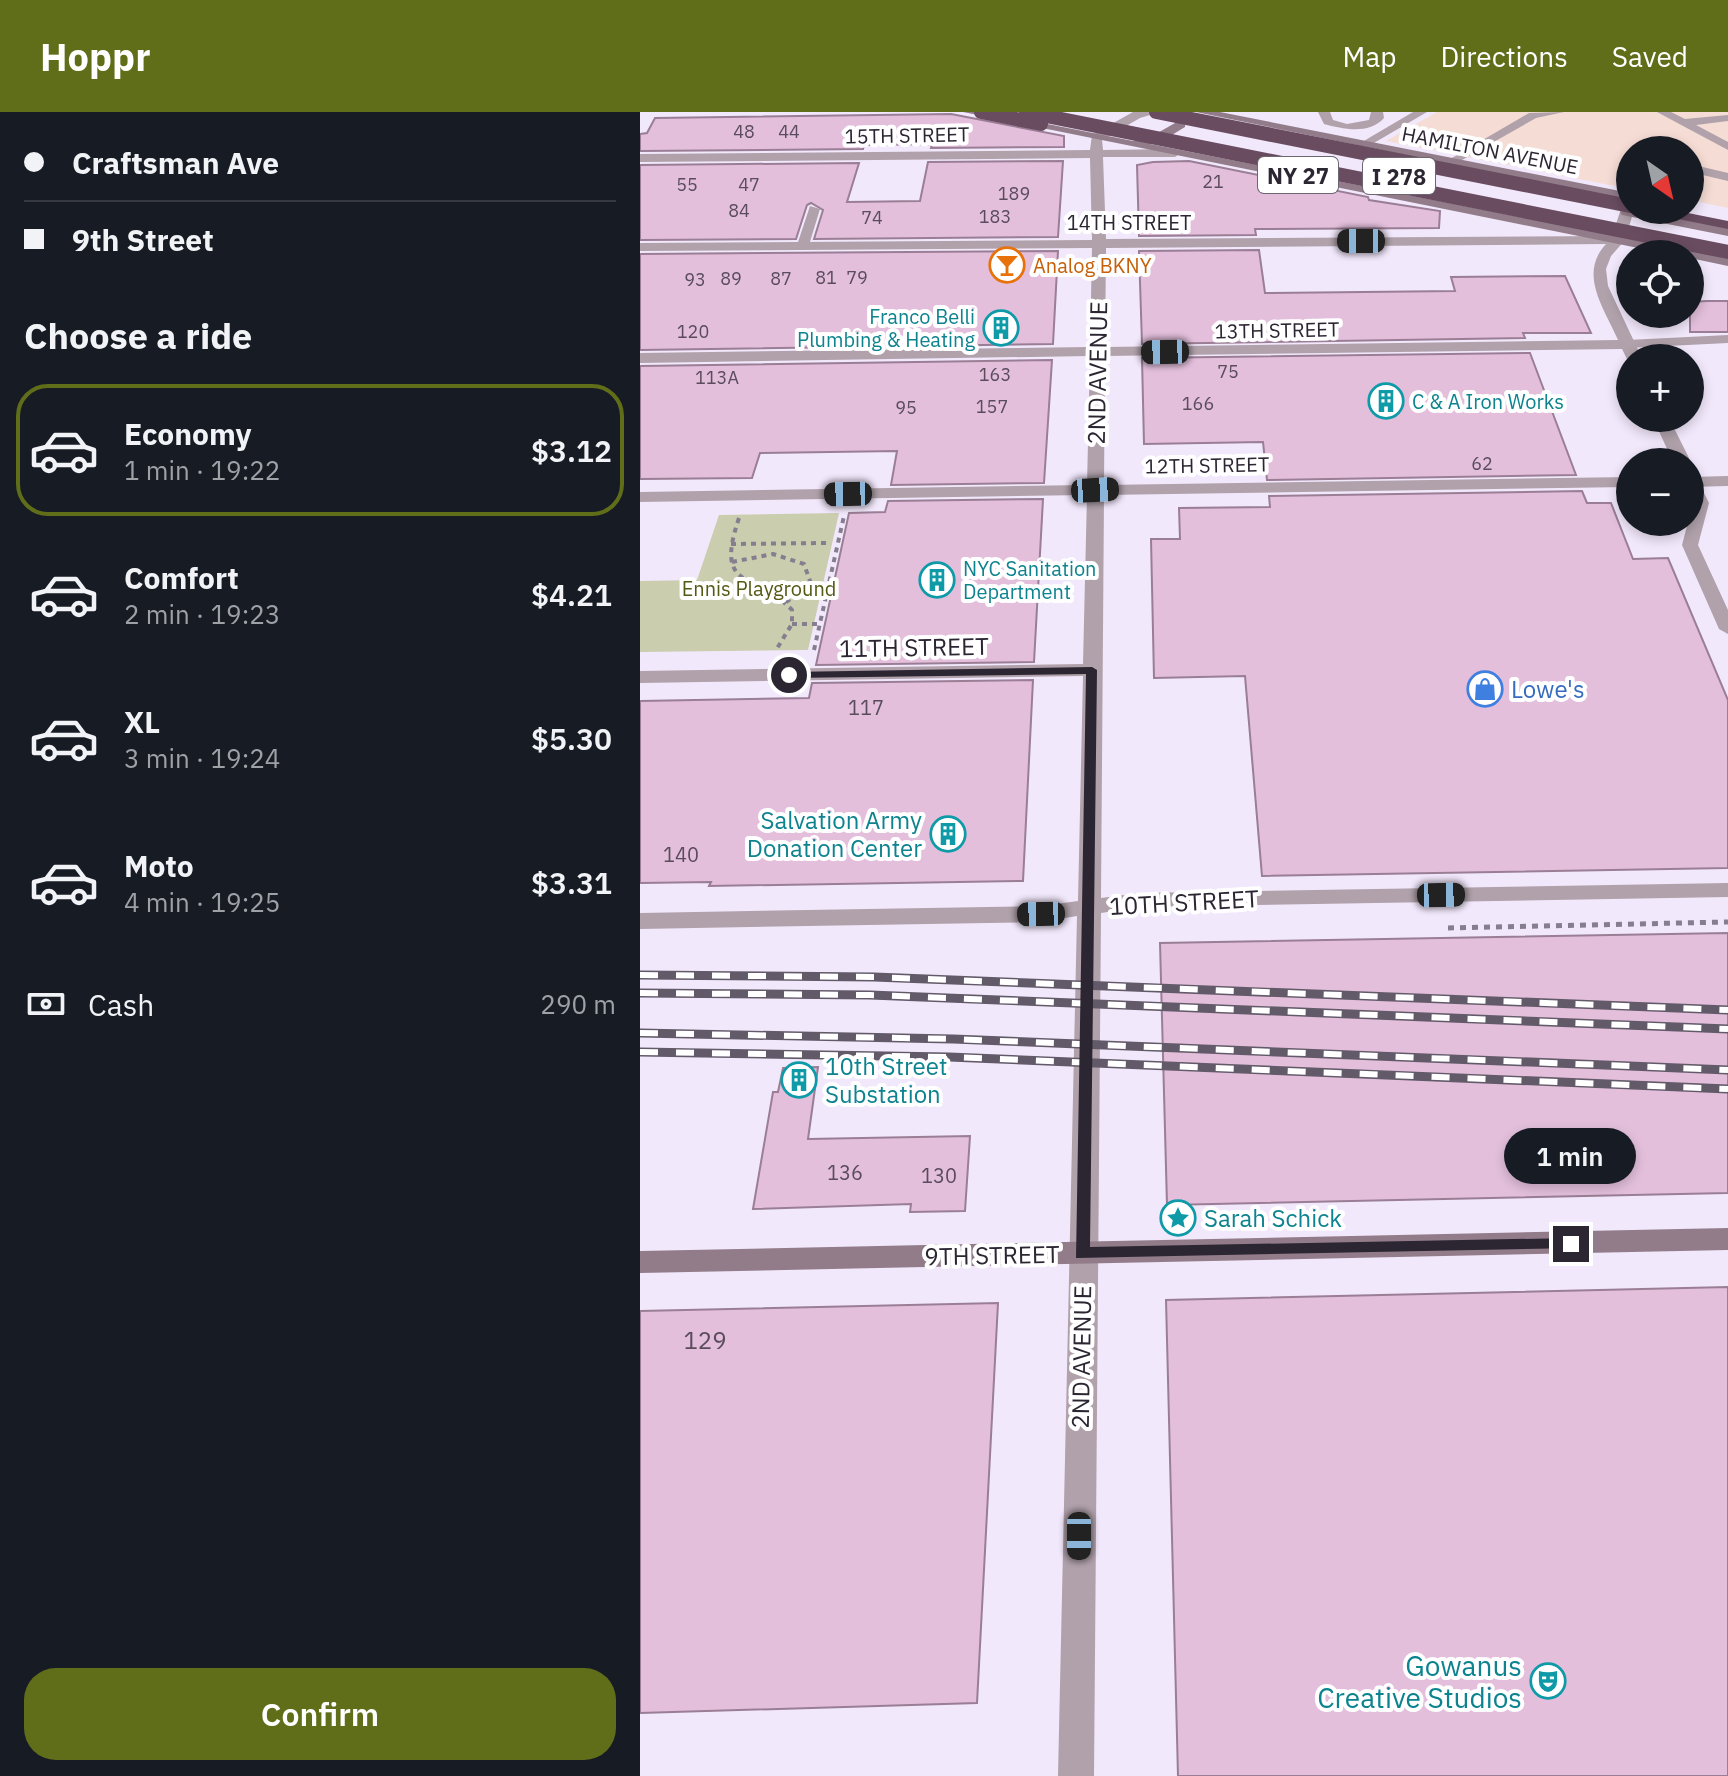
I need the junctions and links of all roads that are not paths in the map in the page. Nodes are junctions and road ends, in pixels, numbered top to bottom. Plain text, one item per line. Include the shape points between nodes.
1 (969, 112) edge
2 (981, 112) edge
3 (1026, 112) edge
4 (1069, 112) edge
5 (1155, 112) edge
6 (1180, 112) edge
7 (1202, 112) edge
8 (1324, 112) edge
9 (1377, 112) edge
10 (1421, 112) edge
11 (1558, 112) edge
12 (1663, 112) edge
13 (1728, 118) edge
14 (1684, 123) junction
15 (1133, 145) junction
16 (1363, 145) junction
17 (1097, 146) junction
18 (1728, 147) edge
19 (1175, 153) junction
20 (640, 158) edge
21 (1451, 162) junction
22 (1704, 171) edge
23 (1728, 177) edge
24 (1616, 201) edge
25 (1616, 201) edge
26 (814, 209) dead end
27 (1704, 212) edge
28 (1728, 217) edge
29 (1704, 220) edge
30 (1621, 224) edge
31 (1700, 224) edge
32 (1728, 225) edge
33 (1728, 232) edge
34 (1617, 235) junction
35 (1636, 240) edge
36 (1728, 240) edge
37 (1099, 242) junction
38 (803, 245) junction
39 (640, 247) edge
40 (1728, 252) edge
41 (1704, 257) edge
42 (1728, 262) edge
43 (1728, 339) edge
44 (1627, 344) edge
45 (1687, 344) edge
46 (1616, 351) edge
47 (1097, 353) junction
48 (640, 358) edge
49 (1704, 481) edge
50 (1728, 481) edge
51 (1616, 482) edge
52 (1095, 490) junction
53 (640, 497) edge
54 (1692, 536) edge
55 (1728, 629) edge
56 (1092, 670) junction
57 (640, 677) edge
58 (1728, 890) edge
59 (1088, 907) junction
60 (640, 921) edge
61 (1728, 1239) edge
62 (1082, 1253) junction
63 (640, 1262) edge
64 (1076, 1776) edge

1 - 17 main road
2 - 34 highway, NY 27, bridge
3 - 34 highway, I 278, bridge
4 - 36 highway, I 278
5 - 17 street via 1137,115
5 - 24 highway, I 278, bridge
6 - 15 main road via 1181,124
7 - 16 main road, HAMILTON AVENUE
8 - 9 lane via 1328,122 1355,127 1373,123
10 - 16 lane
11 - 21 lane via 1533,115
12 - 14 lane
13 - 14 lane
14 - 18 lane
15 - 17 main road
15 - 19 main road
16 - 21 main road, HAMILTON AVENUE
17 - 19 street, 15TH STREET
17 - 20 street, 15TH STREET
17 - 37 street, 2ND AVENUE
19 - 34 main road
21 - 25 main road, HAMILTON AVENUE
22 - 23 lane
26 - 38 lane
27 - 28 main road
29 - 32 highway
30 - 34 street
31 - 33 main road, HAMILTON AVENUE
34 - 35 main road
34 - 37 street, 14TH STREET
34 - 40 highway, I 278, bridge
34 - 44 street via 1599,269 1601,286
37 - 38 street, 14TH STREET
37 - 47 street, 2ND AVENUE
38 - 39 street, 14TH STREET
41 - 42 main road
43 - 45 lane
46 - 47 street, 13TH STREET
47 - 48 street, 13TH STREET
47 - 52 street, 2ND AVENUE
49 - 50 street
51 - 52 street, 12TH STREET
52 - 53 street, 12TH STREET
52 - 56 street, 2ND AVENUE
54 - 55 lane via 1690,545
56 - 57 street, 11TH STREET
56 - 59 street, 2ND AVENUE
58 - 59 street, 10TH STREET via 1140,900
59 - 60 street, 10TH STREET via 1041,914
59 - 62 street, 2ND AVENUE
61 - 62 main road, 9TH STREET
62 - 63 main road, 9TH STREET
62 - 64 street, 2ND AVENUE

